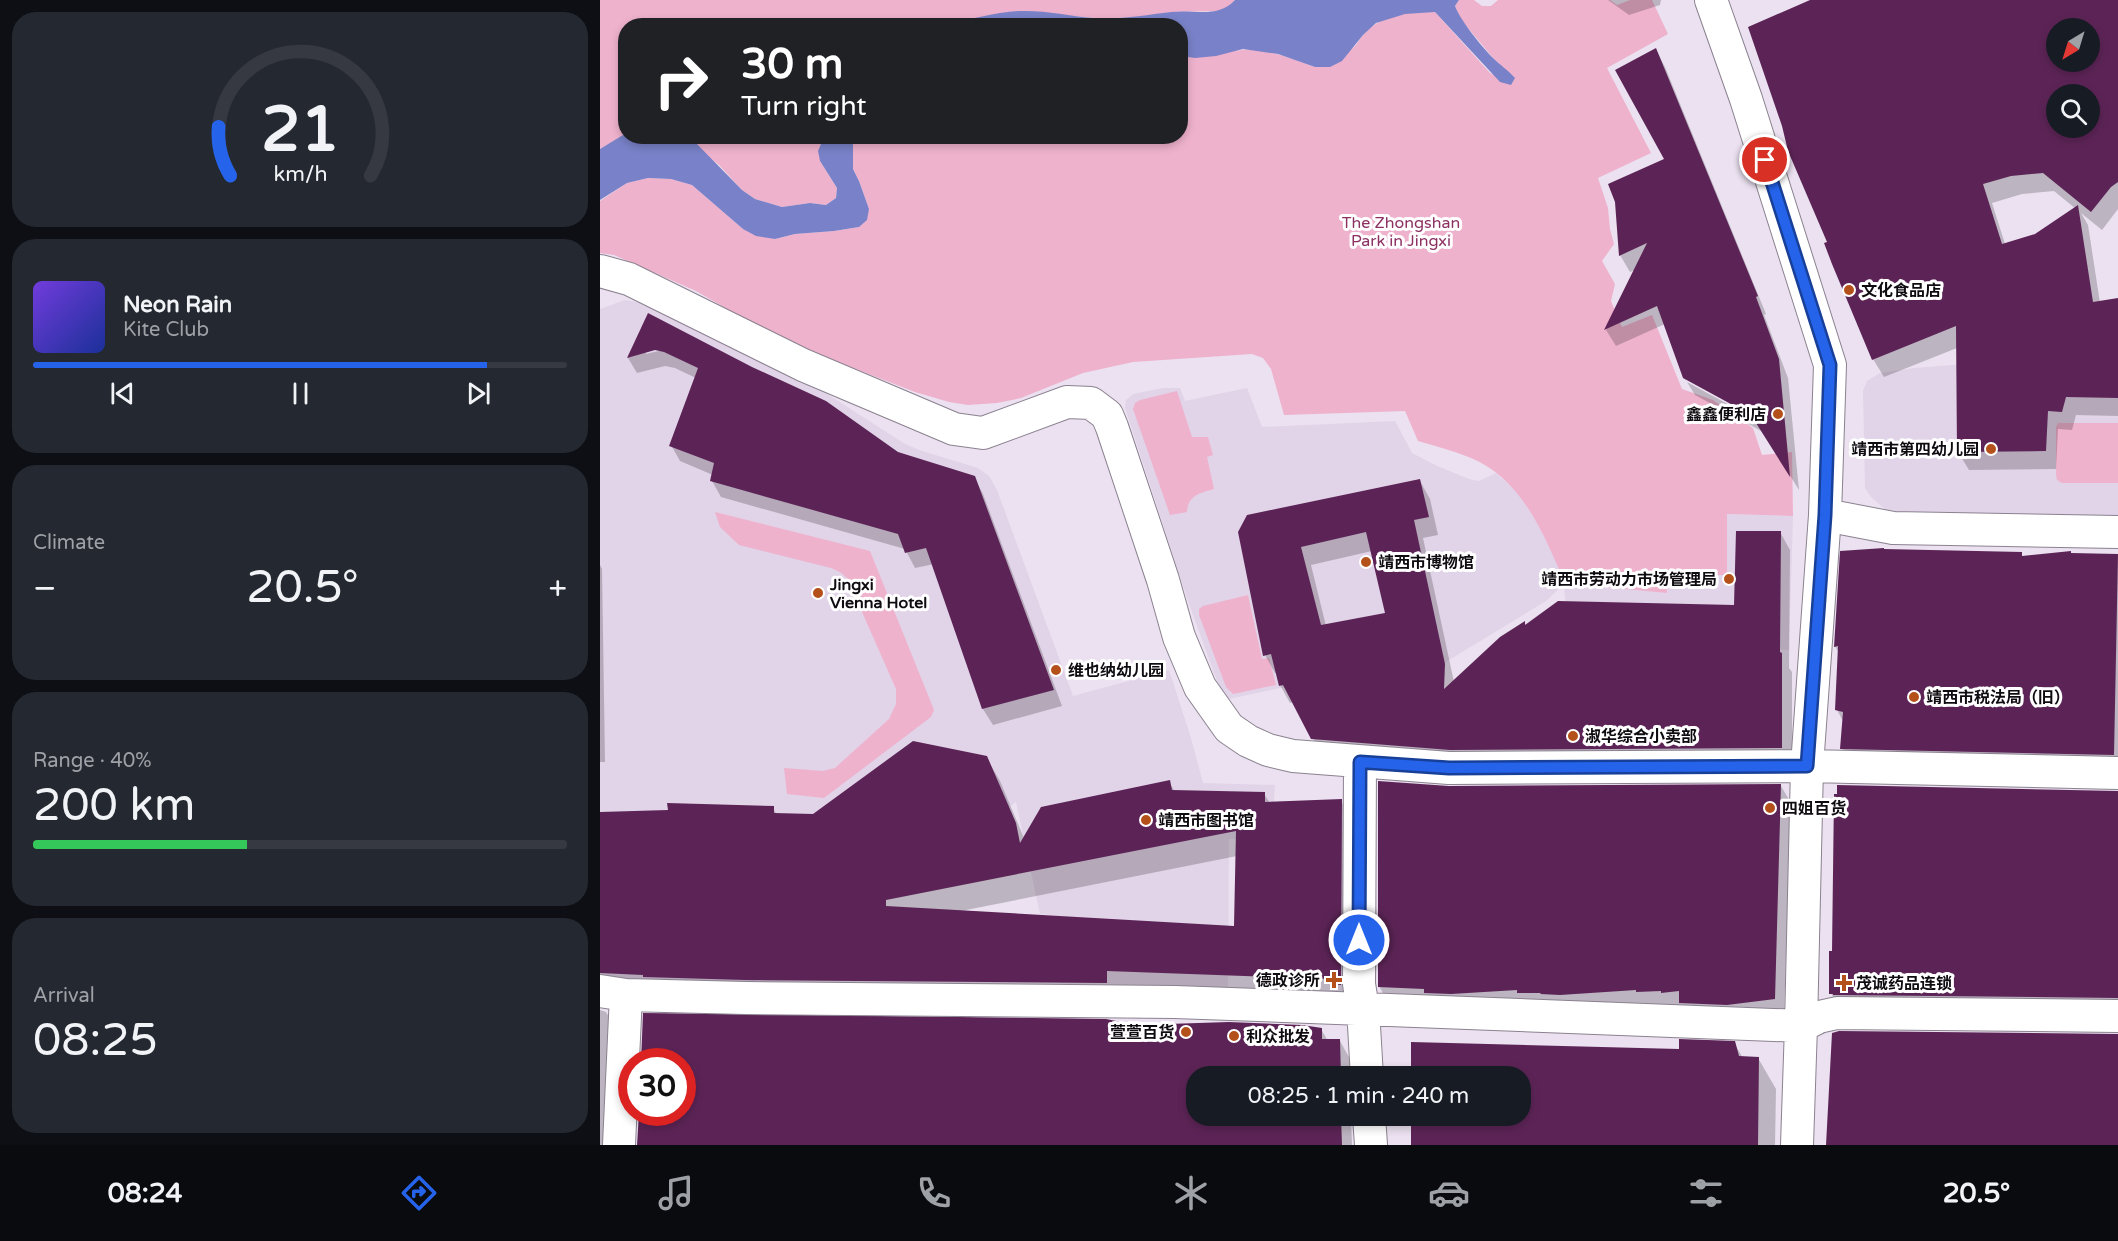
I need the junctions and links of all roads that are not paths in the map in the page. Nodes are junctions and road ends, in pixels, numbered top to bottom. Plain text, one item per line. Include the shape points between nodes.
1 (1711, 0) edge
2 (600, 271) edge
3 (1825, 515) junction
4 (2118, 532) edge
5 (1360, 762) junction
6 (1807, 766) junction
7 (2118, 773) edge
8 (613, 993) edge
9 (1363, 1009) junction
10 (2118, 1016) edge
11 (1801, 1026) junction
12 (1366, 1066) edge
13 (1370, 1126) edge
14 (619, 1145) edge
15 (1371, 1145) edge
16 (1797, 1145) edge

1 - 3 street via 1830,365
2 - 5 street via 629,279 803,365 954,429 983,433 1067,402 1091,403 1107,415 1112,427 1179,637 1213,707 1230,728 1268,750
3 - 4 street via 1893,528
3 - 6 street
5 - 6 street via 1449,768
5 - 9 street via 1359,984
6 - 7 street
6 - 11 street
8 - 9 street
8 - 14 street
9 - 11 street
9 - 12 street
10 - 11 street via 1837,1013
11 - 16 street
13 - 15 street

